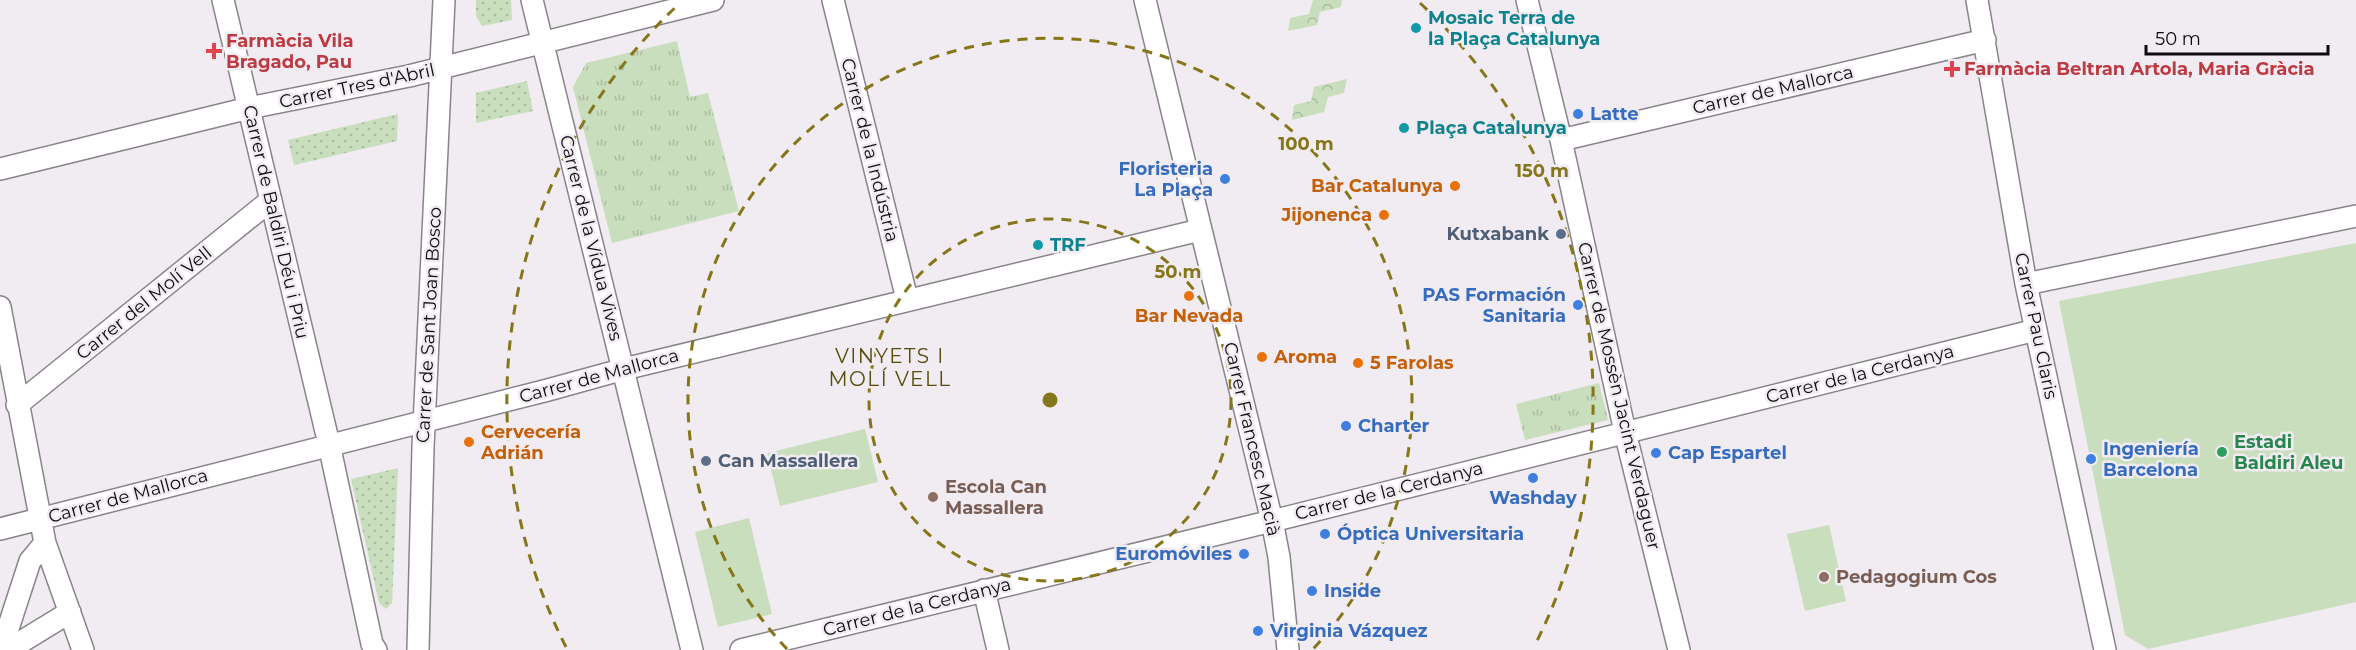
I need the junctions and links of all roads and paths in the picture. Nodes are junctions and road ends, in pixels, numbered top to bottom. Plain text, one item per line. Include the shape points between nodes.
1 (223, 0) edge
2 (444, 0) edge
3 (532, 0) edge
4 (713, 0) edge
5 (833, 0) edge
6 (1145, 0) edge
7 (1527, 0) edge
8 (1977, 0) edge
9 (1985, 40) junction
10 (542, 43) junction
11 (441, 68) junction
12 (249, 108) junction
13 (1561, 140) junction
14 (0, 169) edge
15 (271, 200) junction
16 (2356, 216) edge
17 (1200, 230) junction
18 (2026, 284) junction
19 (907, 299) junction
20 (0, 307) edge
21 (2036, 330) junction
22 (624, 369) junction
23 (17, 405) junction
24 (425, 421) junction
25 (1625, 432) junction
26 (329, 444) junction
27 (41, 519) junction
28 (1272, 521) junction
29 (0, 529) edge
30 (45, 543) junction
31 (984, 591) junction
32 (70, 612) junction
33 (5, 620) edge
34 (1, 650) edge
35 (8, 650) edge
36 (83, 650) edge
37 (376, 650) edge
38 (418, 650) edge
39 (692, 650) edge
40 (741, 650) edge
41 (998, 650) edge
42 (1288, 650) edge
43 (1679, 650) edge
44 (2105, 650) edge

1 - 12 street, Carrer de Baldiri Déu i Priu
2 - 11 street, Carrer de Sant Joan Bosco
3 - 10 street, Carrer de la Vídua Vives
4 - 10 street, Carrer Tres d'Abril
5 - 19 street, Carrer de la Indústria
6 - 17 street
7 - 13 street
8 - 9 street, Carrer Pau Claris
9 - 13 street, Carrer de Mallorca
9 - 18 street, Carrer Pau Claris
10 - 11 street, Carrer Tres d'Abril
10 - 22 street, Carrer de la Vídua Vives
11 - 12 street, Carrer Tres d'Abril
11 - 24 street, Carrer de Sant Joan Bosco
12 - 14 street, Carrer Tres d'Abril
12 - 15 street, Carrer de Baldiri Déu i Priu
13 - 25 street, Carrer de Mossèn Jacint Verdaguer
15 - 23 street, Carrer del Molí Vell
15 - 26 street, Carrer de Baldiri Déu i Priu
16 - 18 street
17 - 19 street, Carrer de Mallorca
17 - 28 street, Carrer Francesc Macià
18 - 21 street, Carrer Pau Claris
19 - 22 street, Carrer de Mallorca
20 - 23 street
21 - 25 street, Carrer de la Cerdanya
21 - 44 street, Carrer Pau Claris
22 - 24 street, Carrer de Mallorca
22 - 39 street, Carrer de la Vídua Vives
23 - 27 street
24 - 26 street, Carrer de Mallorca
24 - 38 street, Carrer de Sant Joan Bosco
25 - 28 street, Carrer de la Cerdanya
25 - 43 street, Carrer de Mossèn Jacint Verdaguer
26 - 27 street, Carrer de Mallorca
26 - 37 street
27 - 29 street, Carrer de Mallorca
27 - 30 street
28 - 31 street, Carrer de la Cerdanya
28 - 42 street, Carrer Francesc Macià via 1280,557
30 - 32 street
30 - 33 street via 30,561
31 - 40 street, Carrer de la Cerdanya
31 - 41 street
32 - 35 street
32 - 36 street
33 - 34 street

